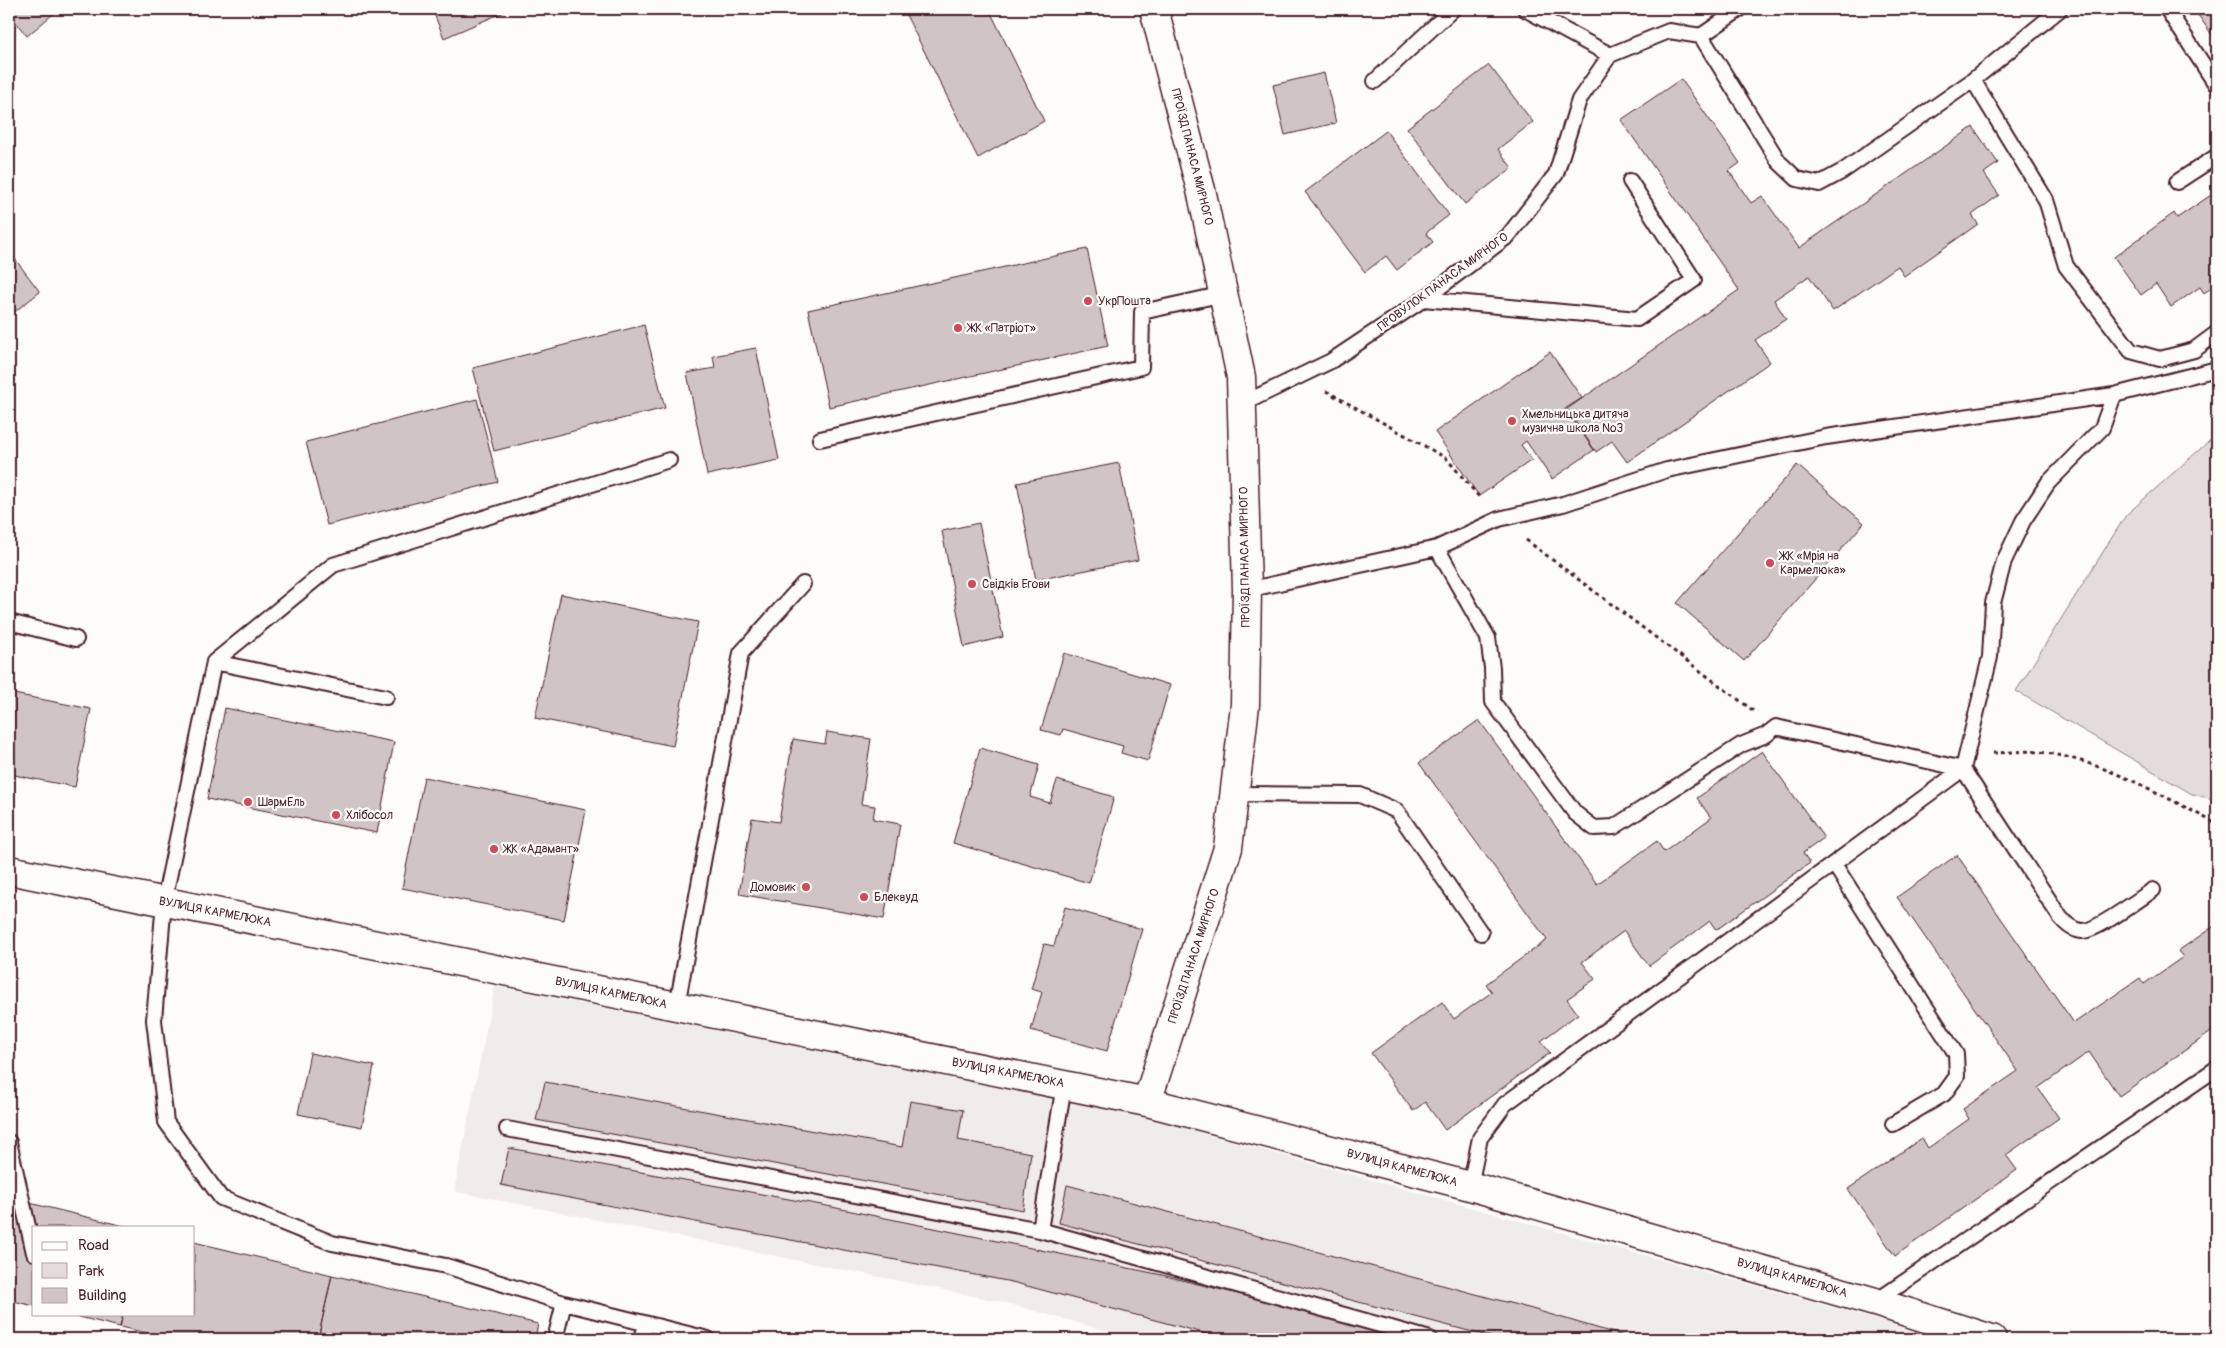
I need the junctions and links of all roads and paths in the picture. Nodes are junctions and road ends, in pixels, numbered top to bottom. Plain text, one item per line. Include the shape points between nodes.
1 (1154, 9) edge
2 (1453, 9) edge
3 (1525, 9) edge
4 (1740, 9) edge
5 (2060, 9) edge
6 (2167, 9) edge
7 (1701, 36) junction
8 (1610, 55) junction
9 (1973, 80) junction
10 (1375, 81) dead end
11 (2217, 86) edge
12 (2217, 156) edge
13 (1630, 181) dead end
14 (2177, 182) dead end
15 (1224, 294) junction
16 (1424, 299) junction
17 (2217, 333) edge
18 (2217, 369) edge
19 (1300, 376) junction
20 (2114, 395) junction
21 (1242, 404) junction
22 (820, 439) dead end
23 (669, 460) dead end
24 (1499, 519) junction
25 (1437, 548) junction
26 (803, 584) dead end
27 (1247, 590) junction
28 (9, 622) edge
29 (76, 640) dead end
30 (214, 662) junction
31 (386, 697) dead end
32 (1776, 727) junction
33 (1963, 770) junction
34 (1234, 794) junction
35 (2217, 824) edge
36 (1834, 864) junction
37 (9, 870) edge
38 (2153, 890) dead end
39 (164, 901) junction
40 (1481, 933) dead end
41 (677, 1006) junction
42 (2217, 1068) edge
43 (1064, 1085) junction
44 (1147, 1102) junction
45 (1893, 1124) dead end
46 (507, 1129) dead end
47 (9, 1142) edge
48 (1470, 1186) junction
49 (1040, 1230) junction
50 (32, 1244) edge
51 (1875, 1302) junction
52 (564, 1303) junction
53 (646, 1324) junction
54 (555, 1339) edge
55 (642, 1339) edge
56 (708, 1339) edge
57 (1430, 1339) edge
58 (1992, 1339) edge

1 - 15 street, ПРОЇЗД ПАНАСА МИРНОГО
2 - 10 lane
3 - 8 lane
4 - 7 lane
5 - 9 lane
6 - 11 lane
7 - 8 lane via 1669,31
7 - 9 lane via 1779,162 1797,180 1819,184 1843,171
8 - 16 lane, ПРОВУЛОК ПАНАСА МИРНОГО via 1579,100 1556,174 1508,236
9 - 17 lane via 2046,200 2066,266 2131,351 2160,359 2194,350
12 - 14 lane
13 - 16 lane via 1694,280 1637,319
15 - 21 street, ПРОЇЗД ПАНАСА МИРНОГО via 1241,376
15 - 22 lane via 1142,312 1141,367
16 - 19 lane, ПРОВУЛОК ПАНАСА МИРНОГО via 1331,361
18 - 20 lane
19 - 21 lane, ПРОВУЛОК ПАНАСА МИРНОГО
19 - 24 path via 1446,458
20 - 24 lane via 1817,439 1667,470 1563,504
20 - 33 lane via 2102,428 2048,483 2023,521 2004,561 1993,603 1990,657
21 - 27 street, ПРОЇЗД ПАНАСА МИРНОГО
23 - 30 lane via 333,565
24 - 25 lane
24 - 32 path
25 - 27 lane
25 - 32 lane via 1488,638 1493,702 1575,813 1594,828 1614,827 1741,745 1766,735
26 - 41 lane via 741,653
27 - 34 street, ПРОЇЗД ПАНАСА МИРНОГО via 1245,705
28 - 29 lane
30 - 31 lane
30 - 39 lane
32 - 33 lane
33 - 35 path via 1984,754 2038,752 2092,764
33 - 36 lane
33 - 38 lane via 2060,917 2070,927 2084,932 2100,925
34 - 40 lane via 1360,795 1397,811
34 - 44 street, ПРОЇЗД ПАНАСА МИРНОГО via 1228,848
36 - 45 lane via 1956,1054 1958,1076 1944,1094
36 - 48 lane via 1505,1104 1480,1138
37 - 39 street, ВУЛИЦЯ КАРМЕЛЮКА
39 - 41 street, ВУЛИЦЯ КАРМЕЛЮКА
39 - 52 lane via 154,1020 166,1122 221,1198 332,1242 446,1266
41 - 43 street, ВУЛИЦЯ КАРМЕЛЮКА
42 - 51 lane
43 - 44 street, ВУЛИЦЯ КАРМЕЛЮКА
43 - 49 lane
44 - 48 street, ВУЛИЦЯ КАРМЕЛЮКА
46 - 49 lane
47 - 50 lane
48 - 51 street, ВУЛИЦЯ КАРМЕЛЮКА
49 - 57 lane
51 - 58 street, ВУЛИЦЯ КАРМЕЛЮКА
52 - 53 lane
52 - 54 lane
53 - 55 lane
53 - 56 lane

